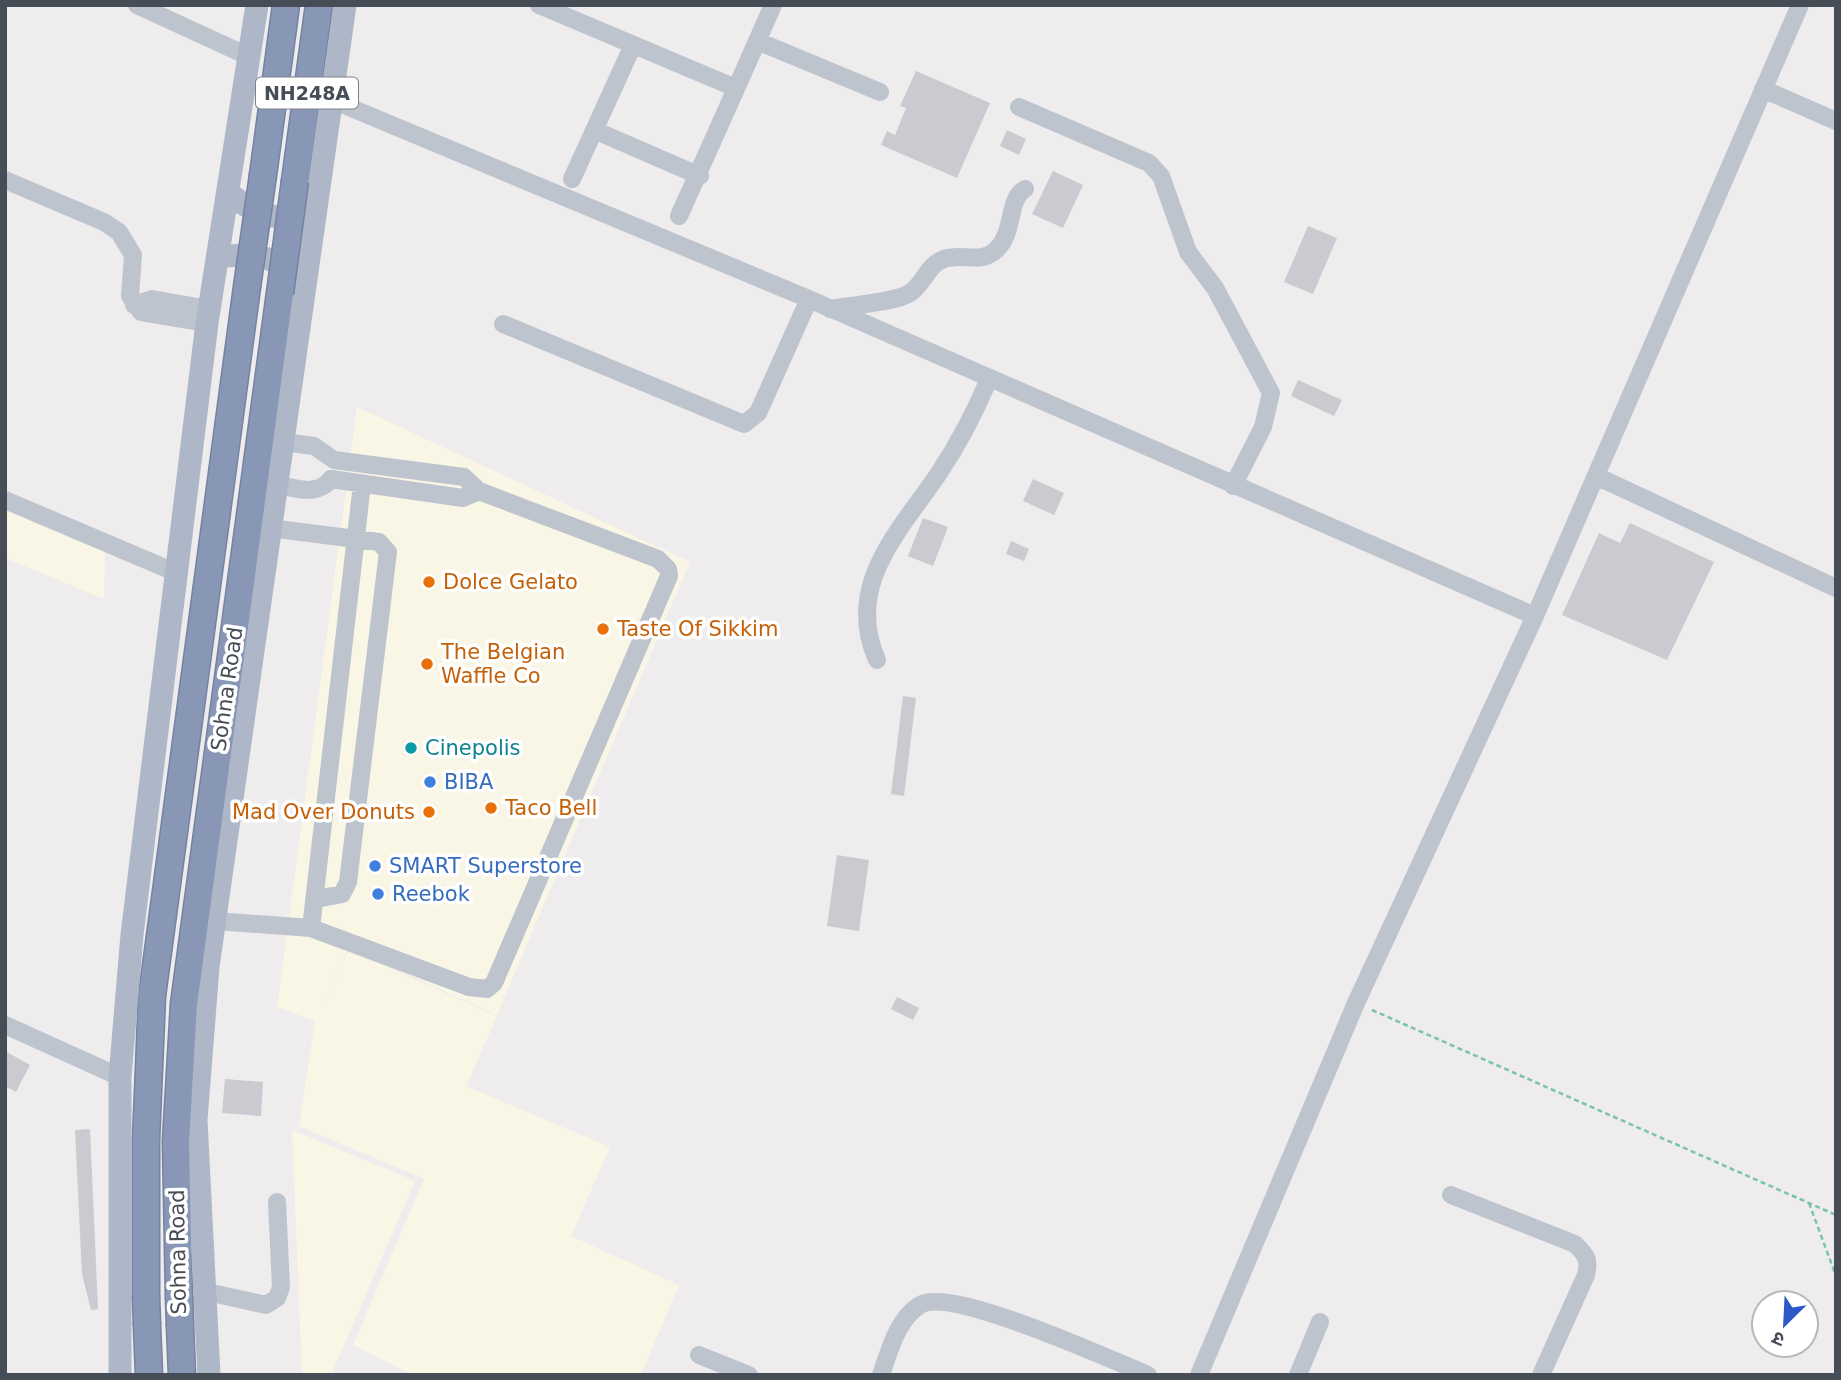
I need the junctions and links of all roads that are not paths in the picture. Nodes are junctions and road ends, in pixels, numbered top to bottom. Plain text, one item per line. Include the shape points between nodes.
1 (137, 5) edge
2 (257, 5) edge
3 (286, 5) edge
4 (318, 5) edge
5 (345, 5) edge
6 (539, 5) edge
7 (773, 5) edge
8 (1800, 5) edge
9 (757, 41) junction
10 (633, 44) junction
11 (250, 57) junction
12 (740, 82) junction
13 (1763, 89) junction
14 (880, 92) dead end
15 (332, 100) junction
16 (1019, 107) dead end
17 (1836, 121) edge
18 (594, 130) junction
19 (700, 176) junction
20 (572, 179) dead end
21 (5, 180) edge
22 (1025, 188) dead end
23 (228, 192) junction
24 (316, 209) junction
25 (679, 216) dead end
26 (218, 257) junction
27 (306, 279) junction
28 (809, 299) junction
29 (830, 309) junction
30 (208, 316) junction
31 (503, 324) dead end
32 (989, 379) junction
33 (283, 442) junction
34 (334, 460) junction
35 (1596, 476) junction
36 (331, 479) junction
37 (362, 484) junction
38 (276, 485) junction
39 (1233, 486) junction
40 (479, 491) junction
41 (5, 500) edge
42 (270, 528) junction
43 (354, 541) junction
44 (177, 573) junction
45 (1836, 588) edge
46 (1535, 616) junction
47 (877, 660) dead end
48 (317, 899) junction
49 (215, 921) junction
50 (311, 928) junction
51 (5, 1025) edge
52 (120, 1077) junction
53 (1451, 1195) dead end
54 (277, 1202) dead end
55 (196, 1300) junction
56 (119, 1310) junction
57 (1320, 1322) dead end
58 (699, 1355) dead end
59 (120, 1375) edge
60 (149, 1375) edge
61 (182, 1375) edge
62 (209, 1375) edge
63 (749, 1375) edge
64 (881, 1375) edge
65 (1148, 1375) edge
66 (1199, 1375) edge
67 (1298, 1375) edge
68 (1541, 1375) edge

1 - 11 street
2 - 11 main road
3 - 60 highway, Sohna Road / NH248A, bridge via 152,996 146,1141
4 - 55 highway, Sohna Road / NH248A, bridge via 184,1004 176,1141
5 - 15 main road
6 - 10 street
7 - 9 street
8 - 13 street
9 - 12 street
9 - 14 street
10 - 12 street via 725,85
10 - 18 street
11 - 23 main road
12 - 19 street
13 - 17 street
13 - 35 street
15 - 24 main road
15 - 28 street
16 - 39 street via 1149,163 1161,176 1188,252 1215,288 1271,393 1262,428
18 - 19 street
18 - 20 street
19 - 25 street
21 - 30 street via 120,232 133,255 130,296 145,314
22 - 29 street via 1014,200 1004,240 989,256 937,262 913,291 902,297
23 - 24 main road via 250,209 285,216 303,217
23 - 26 main road
24 - 27 main road
26 - 27 main road via 265,258
26 - 30 main road
27 - 33 main road
28 - 29 street
28 - 31 street via 758,413 744,424
29 - 32 street
30 - 44 main road
32 - 39 street
32 - 47 street via 954,449 880,556 867,615 867,638
33 - 34 street via 314,446
33 - 38 main road
34 - 36 street
34 - 40 street via 464,477
35 - 45 street
35 - 46 street
36 - 37 street
36 - 38 street via 314,491
37 - 40 street via 463,498
37 - 43 street
38 - 42 main road
39 - 46 street
40 - 50 street via 657,559 669,576 488,989 469,987
41 - 44 street
42 - 43 street
42 - 49 main road
43 - 48 street
43 - 48 street via 384,545 388,552 348,882 342,894
44 - 52 main road via 132,935
46 - 66 street via 1356,1003
48 - 50 street
49 - 50 street
49 - 55 main road via 196,1120
51 - 52 street
52 - 56 main road
53 - 68 street via 1575,1244 1587,1255 1586,1275
54 - 55 street via 281,1287 277,1298 266,1305
55 - 56 main road
55 - 61 highway, Sohna Road / NH248A, bridge via 180,1326
55 - 62 main road
56 - 59 main road
57 - 67 street
58 - 63 street
64 - 65 street via 908,1315 933,1299 973,1306

